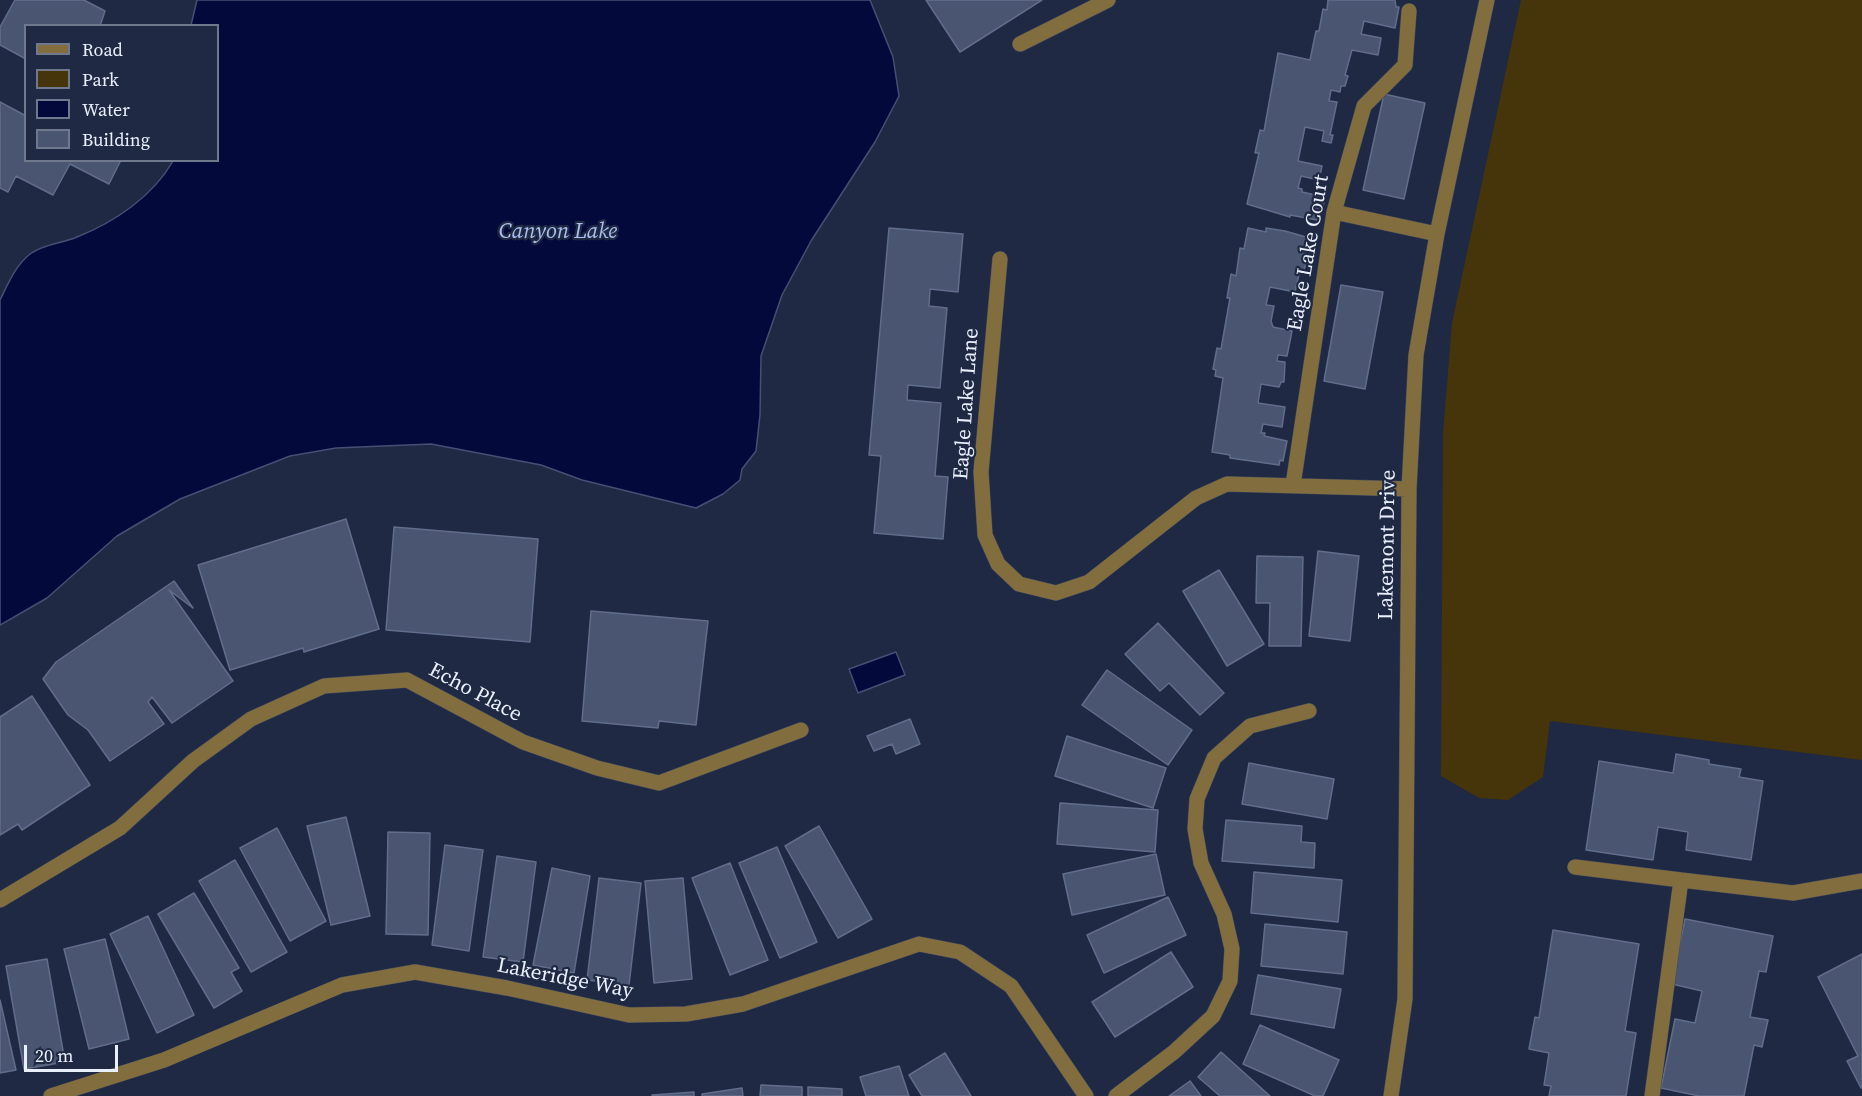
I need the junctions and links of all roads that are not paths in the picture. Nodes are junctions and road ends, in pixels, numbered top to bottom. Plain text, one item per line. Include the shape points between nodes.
1 (1108, 0) edge
2 (1487, 0) edge
3 (1409, 11) dead end
4 (1020, 44) dead end
5 (1334, 212) junction
6 (1437, 234) junction
7 (1000, 259) dead end
8 (1293, 485) junction
9 (1409, 489) junction
10 (1310, 711) dead end
11 (801, 730) dead end
12 (1575, 867) dead end
13 (1681, 880) junction
14 (1862, 881) edge
15 (0, 900) edge
16 (51, 1096) edge
17 (1086, 1096) edge
18 (1116, 1096) edge
19 (1391, 1096) edge
20 (1652, 1096) edge

1 - 4 street
2 - 6 street, Lakemont Drive
3 - 5 street, Eagle Lake Court via 1405,65 1364,106
5 - 6 street
5 - 8 street, Eagle Lake Court
6 - 9 street, Lakemont Drive via 1416,355
7 - 8 street, Eagle Lake Lane via 981,472 985,535 998,564 1018,584 1056,593 1089,582 1196,498 1227,484
8 - 9 street, Eagle Lake Lane
9 - 19 street, Lakemont Drive via 1405,999
10 - 18 street via 1250,726 1214,758 1197,799 1195,829 1201,863 1224,914 1232,949 1230,981 1213,1016
11 - 15 street, Echo Place via 659,783 597,768 523,742 407,680 324,686 251,719 193,761 120,828
12 - 13 street
13 - 14 street via 1793,894
13 - 20 street
16 - 17 street, Lakeridge Way via 164,1060 342,985 415,972 629,1015 686,1014 743,1004 919,944 960,952 1011,986

